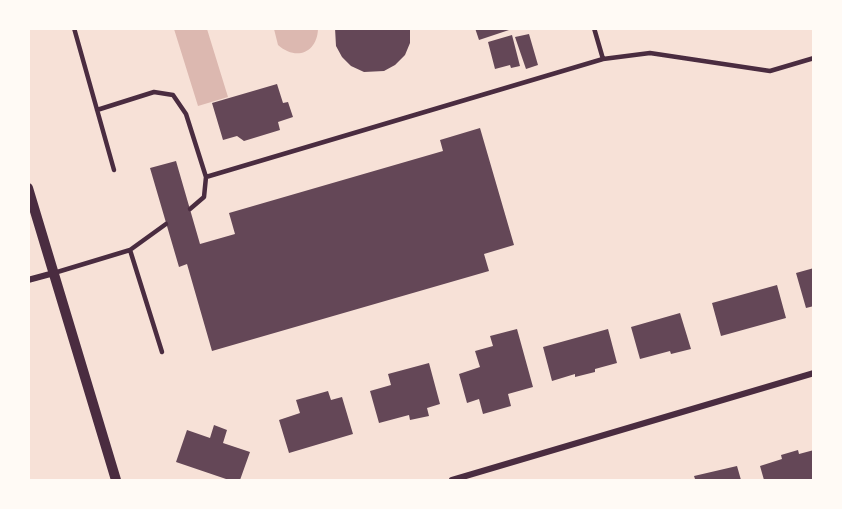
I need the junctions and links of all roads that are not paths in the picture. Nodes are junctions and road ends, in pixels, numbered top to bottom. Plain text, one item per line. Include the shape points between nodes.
1 (74, 28) edge
2 (594, 28) edge
3 (813, 58) edge
4 (603, 59) junction
5 (97, 110) junction
6 (114, 170) dead end
7 (206, 177) junction
8 (28, 188) edge
9 (190, 208) dead end
10 (166, 224) dead end
11 (130, 250) junction
12 (54, 273) junction
13 (28, 280) edge
14 (162, 352) dead end
15 (813, 374) edge
16 (116, 480) edge
17 (452, 480) edge

1 - 5 lane
2 - 4 lane
3 - 4 lane via 770,71 650,53
4 - 7 lane
5 - 6 lane
5 - 7 lane via 154,92 173,95 186,114
7 - 9 lane via 204,197
8 - 12 street
10 - 11 lane
11 - 12 lane
11 - 14 lane
12 - 13 street
12 - 16 street
15 - 17 street

